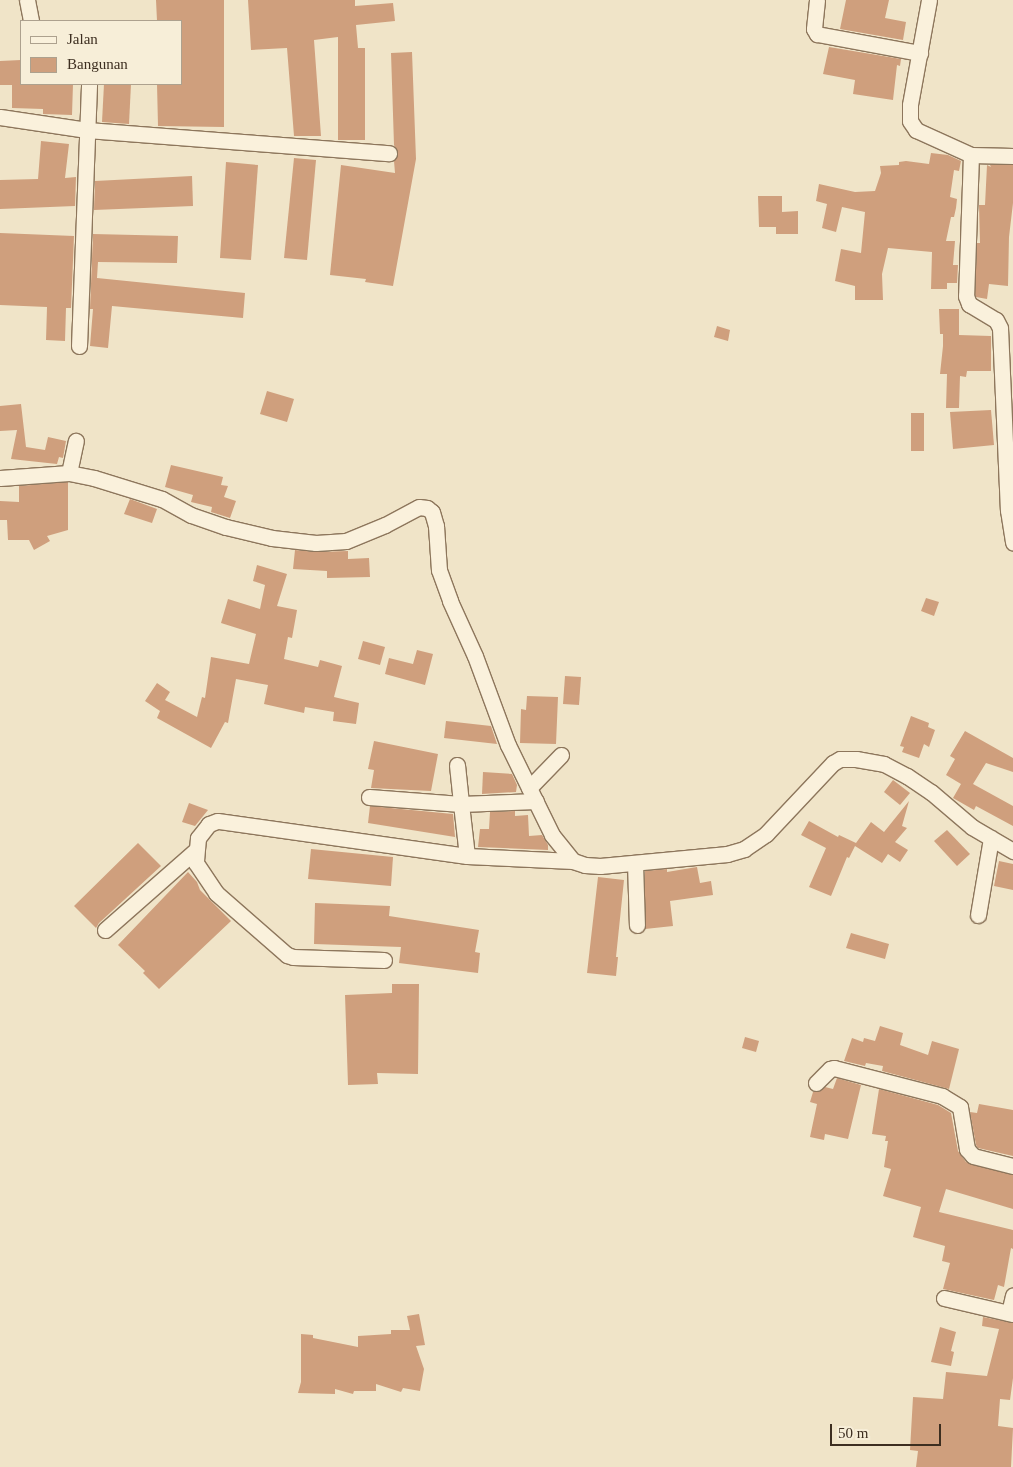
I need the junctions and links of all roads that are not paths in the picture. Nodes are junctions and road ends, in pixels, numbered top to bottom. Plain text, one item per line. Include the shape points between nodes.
1 (27, 0) edge
2 (816, 0) edge
3 (929, 0) edge
4 (31, 20) edge
5 (920, 53) junction
6 (89, 85) edge
7 (0, 117) edge
8 (88, 130) junction
9 (389, 153) dead end
10 (971, 155) junction
11 (1013, 156) edge
12 (79, 346) dead end
13 (76, 441) dead end
14 (69, 473) junction
15 (0, 478) edge
16 (1013, 543) edge
17 (561, 756) dead end
18 (457, 765) dead end
19 (532, 795) junction
20 (369, 797) dead end
21 (462, 804) junction
22 (991, 838) junction
23 (196, 850) junction
24 (1013, 850) edge
25 (466, 856) junction
26 (573, 861) junction
27 (635, 863) junction
28 (978, 914) dead end
29 (637, 924) dead end
30 (105, 930) dead end
31 (384, 960) dead end
32 (816, 1083) dead end
33 (1013, 1166) edge
34 (1013, 1295) edge
35 (944, 1298) dead end
36 (1011, 1314) edge

1 - 4 street
2 - 5 street via 814,29 817,34
3 - 5 street
5 - 10 street via 910,121 916,130
6 - 8 street
7 - 8 street
8 - 9 street
8 - 12 street
10 - 11 street
10 - 16 street via 966,296 969,304 996,320 1000,328 1008,510
13 - 14 street
14 - 15 street
14 - 19 street via 147,493 191,515 226,527 292,541 346,541 420,507 427,508 432,512 436,526 439,570 450,602 475,656 508,745
17 - 19 street
18 - 21 street
19 - 21 street
19 - 26 street via 552,835
20 - 21 street
21 - 25 street
22 - 24 street
22 - 27 street via 907,776 884,764 840,759 752,845 727,854
22 - 28 street
23 - 25 street via 204,829 217,821
23 - 30 street
23 - 31 street via 196,863 216,893 287,955 293,958
25 - 26 street
26 - 27 street via 600,866
27 - 29 street
32 - 33 street via 834,1068 954,1101 960,1107 967,1149 973,1156
34 - 36 street
35 - 36 street

